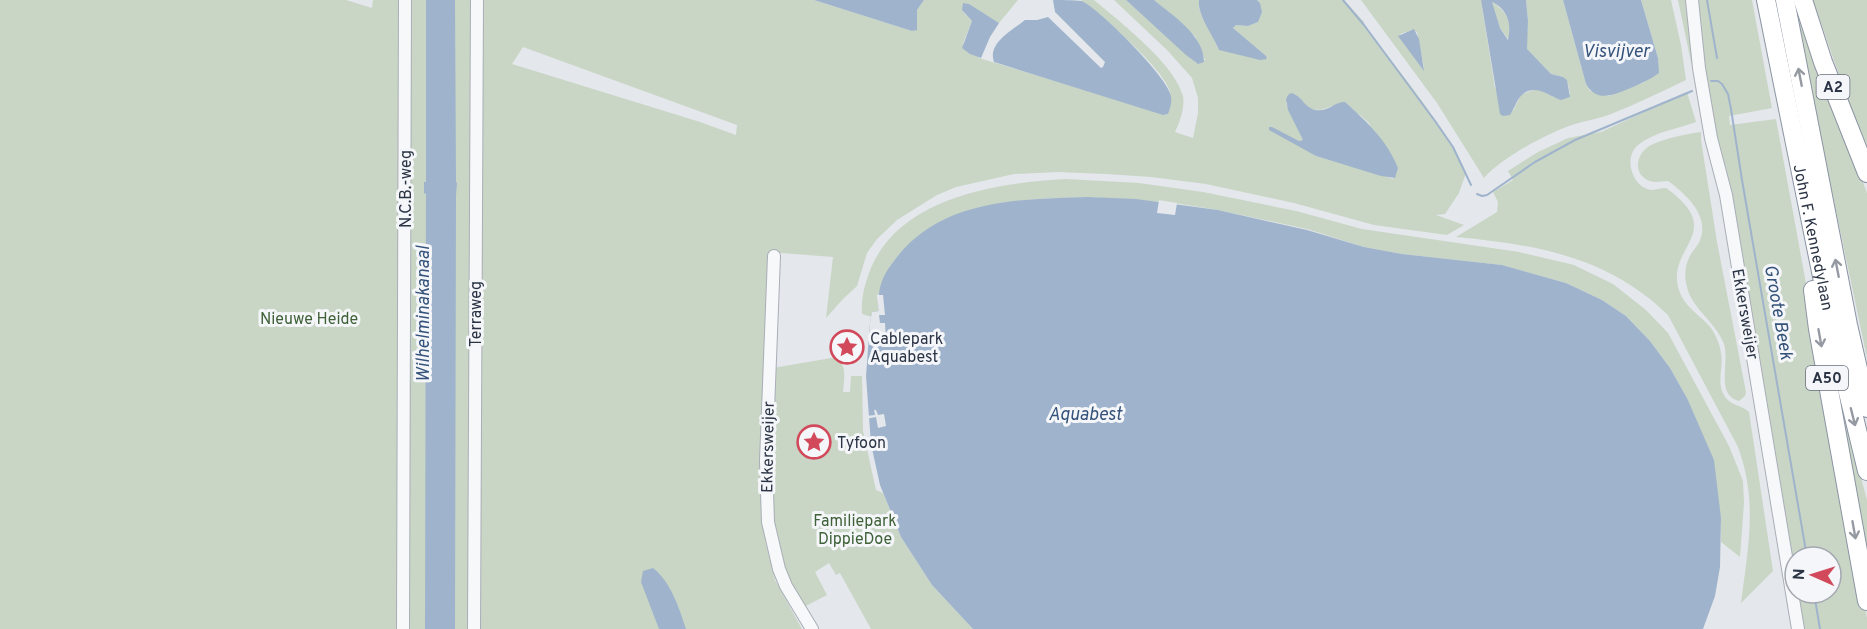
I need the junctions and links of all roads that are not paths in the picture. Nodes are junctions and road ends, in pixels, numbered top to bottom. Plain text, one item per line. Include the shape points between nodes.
1 (405, 0) edge
2 (477, 0) edge
3 (1692, 0) edge
4 (1766, 0) edge
5 (1785, 0) edge
6 (1803, 0) edge
7 (1797, 155) junction
8 (1867, 173) edge
9 (774, 256) dead end
10 (1867, 408) edge
11 (1867, 471) edge
12 (1867, 601) edge
13 (403, 629) edge
14 (474, 629) edge
15 (812, 629) edge
16 (1798, 629) edge

1 - 13 street, N.C.B.-weg
2 - 14 street, Terraweg
3 - 16 street, Ekkersweijer via 1698,68 1726,195
4 - 7 highway, John F. Kennedylaan / A50
10 -> 5 highway, John F. Kennedylaan / A50
6 - 8 highway, A2
7 -> 11 highway, John F. Kennedylaan / A50
7 -> 12 highway, A50 via 1818,328
9 - 15 street, Ekkersweijer via 766,461 768,522 779,569

